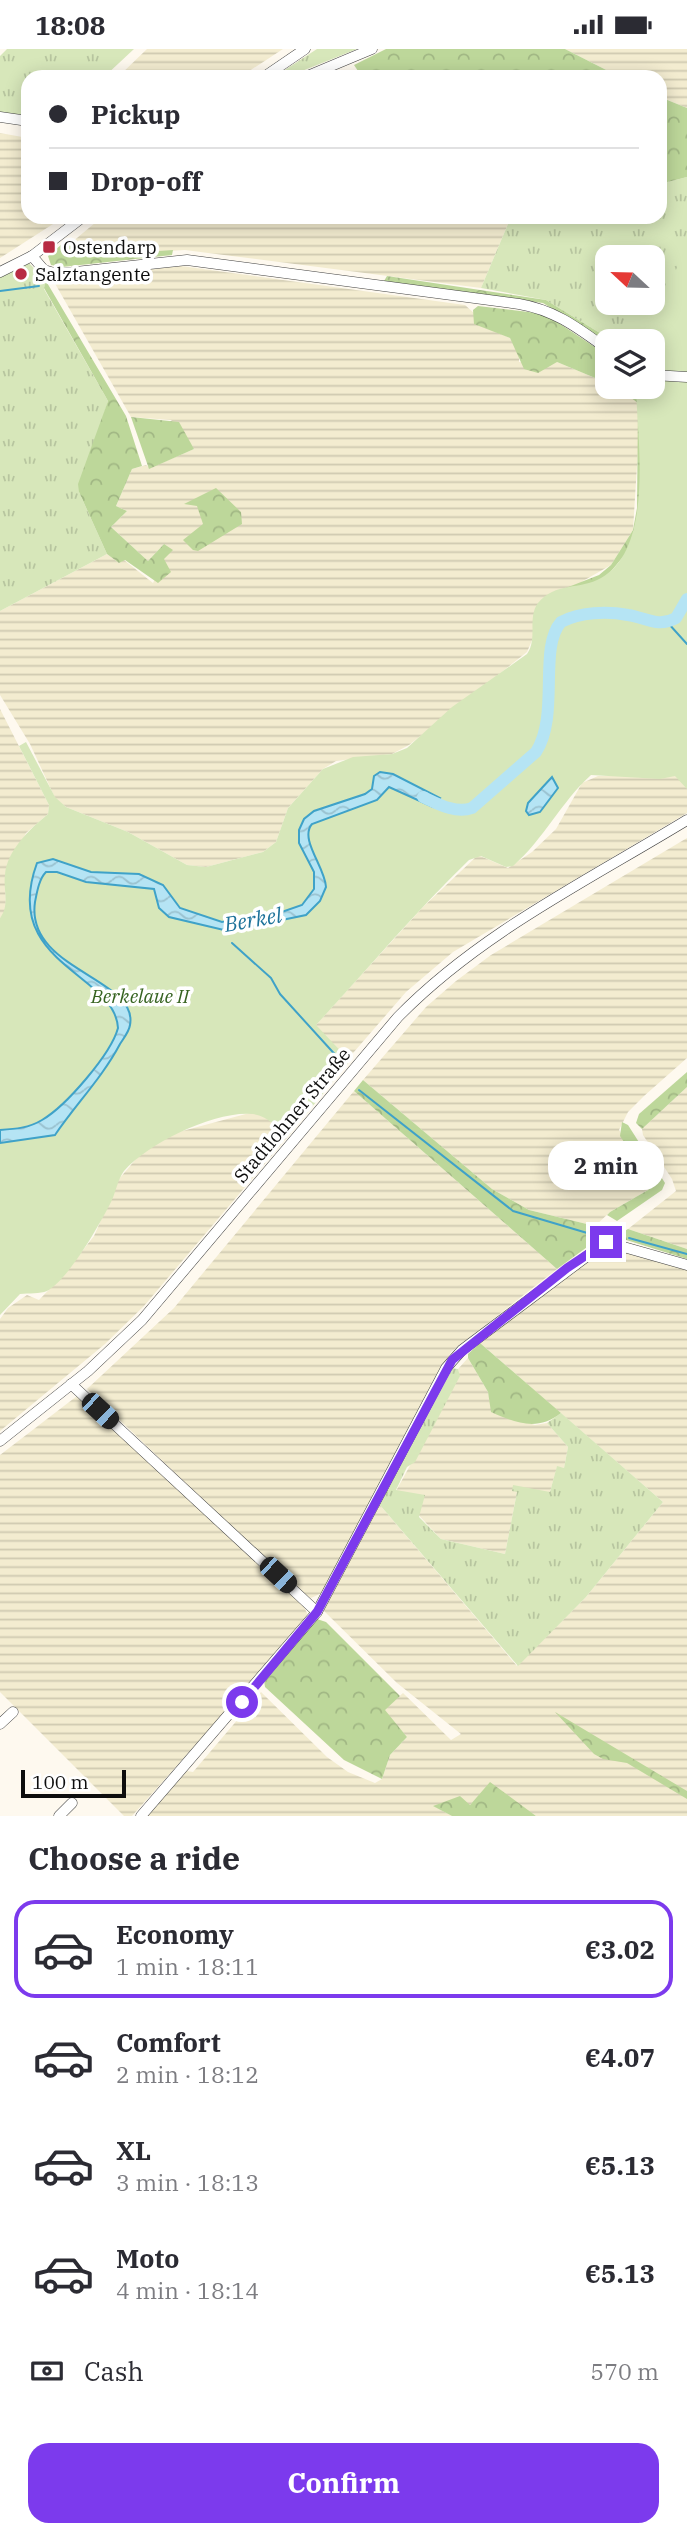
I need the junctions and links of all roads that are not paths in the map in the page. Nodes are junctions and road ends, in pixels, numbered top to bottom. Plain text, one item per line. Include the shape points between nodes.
1 (305, 49) edge
2 (372, 49) edge
3 (274, 70) edge
4 (322, 70) edge
5 (0, 117) edge
6 (21, 120) edge
7 (74, 224) edge
8 (32, 256) junction
9 (0, 272) edge
10 (595, 341) edge
11 (665, 376) edge
12 (687, 377) edge
13 (687, 820) edge
14 (687, 1265) edge
15 (71, 1384) junction
16 (0, 1441) edge
17 (317, 1612) junction
18 (13, 1711) dead end
19 (0, 1724) edge
20 (72, 1803) dead end
21 (59, 1816) edge
22 (141, 1816) edge

1 - 3 street
2 - 4 street
5 - 6 street
7 - 8 street
8 - 9 street
8 - 10 street via 44,270 57,274 187,260 519,304 544,308
11 - 12 street
13 - 15 street, Stadtlohner Straße via 475,948 427,986 142,1320
14 - 17 street via 606,1242 462,1350 446,1368
15 - 16 street, Stadtlohner Straße
15 - 17 street
17 - 22 street
18 - 19 street
20 - 21 street

